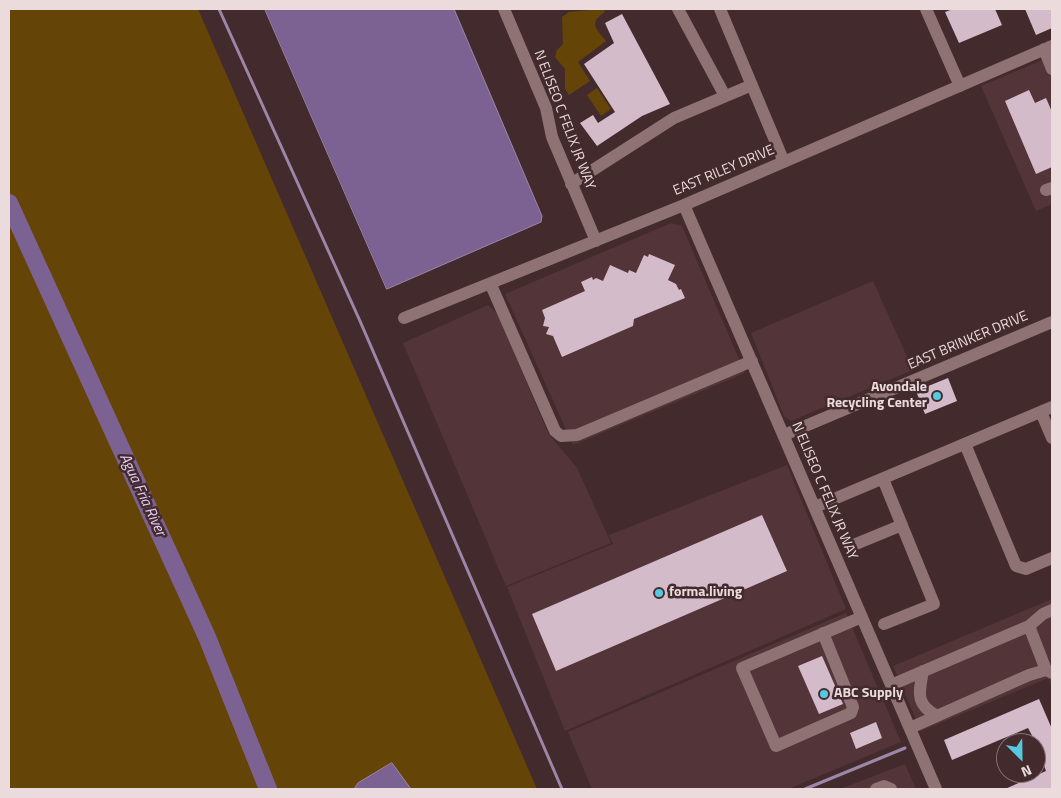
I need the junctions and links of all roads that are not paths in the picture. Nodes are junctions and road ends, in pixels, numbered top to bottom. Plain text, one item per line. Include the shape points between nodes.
1 (504, 9) edge
2 (678, 9) edge
3 (720, 9) edge
4 (926, 9) edge
5 (1048, 48) edge
6 (1052, 69) edge
7 (752, 85) junction
8 (960, 86) junction
9 (725, 96) junction
10 (784, 162) junction
11 (571, 184) junction
12 (684, 205) junction
13 (596, 241) junction
14 (491, 284) junction
15 (404, 318) dead end
16 (1052, 322) edge
17 (752, 361) junction
18 (1047, 409) edge
19 (784, 435) junction
20 (1052, 438) edge
21 (965, 444) junction
22 (883, 479) junction
23 (815, 508) junction
24 (902, 525) junction
25 (851, 546) dead end
26 (1052, 558) edge
27 (1052, 610) edge
28 (862, 617) junction
29 (884, 624) dead end
30 (1029, 626) junction
31 (823, 633) junction
32 (923, 671) junction
33 (1049, 672) edge
34 (891, 685) junction
35 (938, 716) junction
36 (910, 728) junction
37 (876, 789) edge
38 (891, 789) edge
39 (936, 789) edge

1 - 11 street, N ELISEO C FELIX JR WAY via 546,108 552,137
2 - 9 street
3 - 7 street
4 - 8 street
5 - 6 street
5 - 8 street, EAST RILEY DRIVE
7 - 9 street
7 - 10 street
8 - 10 street, EAST RILEY DRIVE
9 - 11 street via 674,118
10 - 12 street, EAST RILEY DRIVE
11 - 13 street, N ELISEO C FELIX JR WAY
12 - 13 street, EAST RILEY DRIVE
12 - 17 street, N ELISEO C FELIX JR WAY
13 - 14 street, EAST RILEY DRIVE
14 - 15 street, EAST RILEY DRIVE
14 - 17 street via 555,431 561,436 577,435
16 - 19 street, EAST BRINKER DRIVE
17 - 19 street, N ELISEO C FELIX JR WAY
18 - 20 street
18 - 21 street
19 - 23 street, N ELISEO C FELIX JR WAY
21 - 22 street
21 - 26 street via 1016,566 1026,569
22 - 23 street
22 - 24 street
23 - 28 street, N ELISEO C FELIX JR WAY
24 - 25 street
24 - 29 street via 934,604
27 - 30 street
28 - 31 street
28 - 34 street, N ELISEO C FELIX JR WAY
30 - 32 street
30 - 33 street
31 - 31 street via 742,668 776,746 851,713 853,708
32 - 34 street
32 - 35 street via 919,692 921,703
33 - 35 street via 1029,675
34 - 36 street, N ELISEO C FELIX JR WAY
35 - 36 street
36 - 39 street, N ELISEO C FELIX JR WAY
37 - 38 street via 884,786

